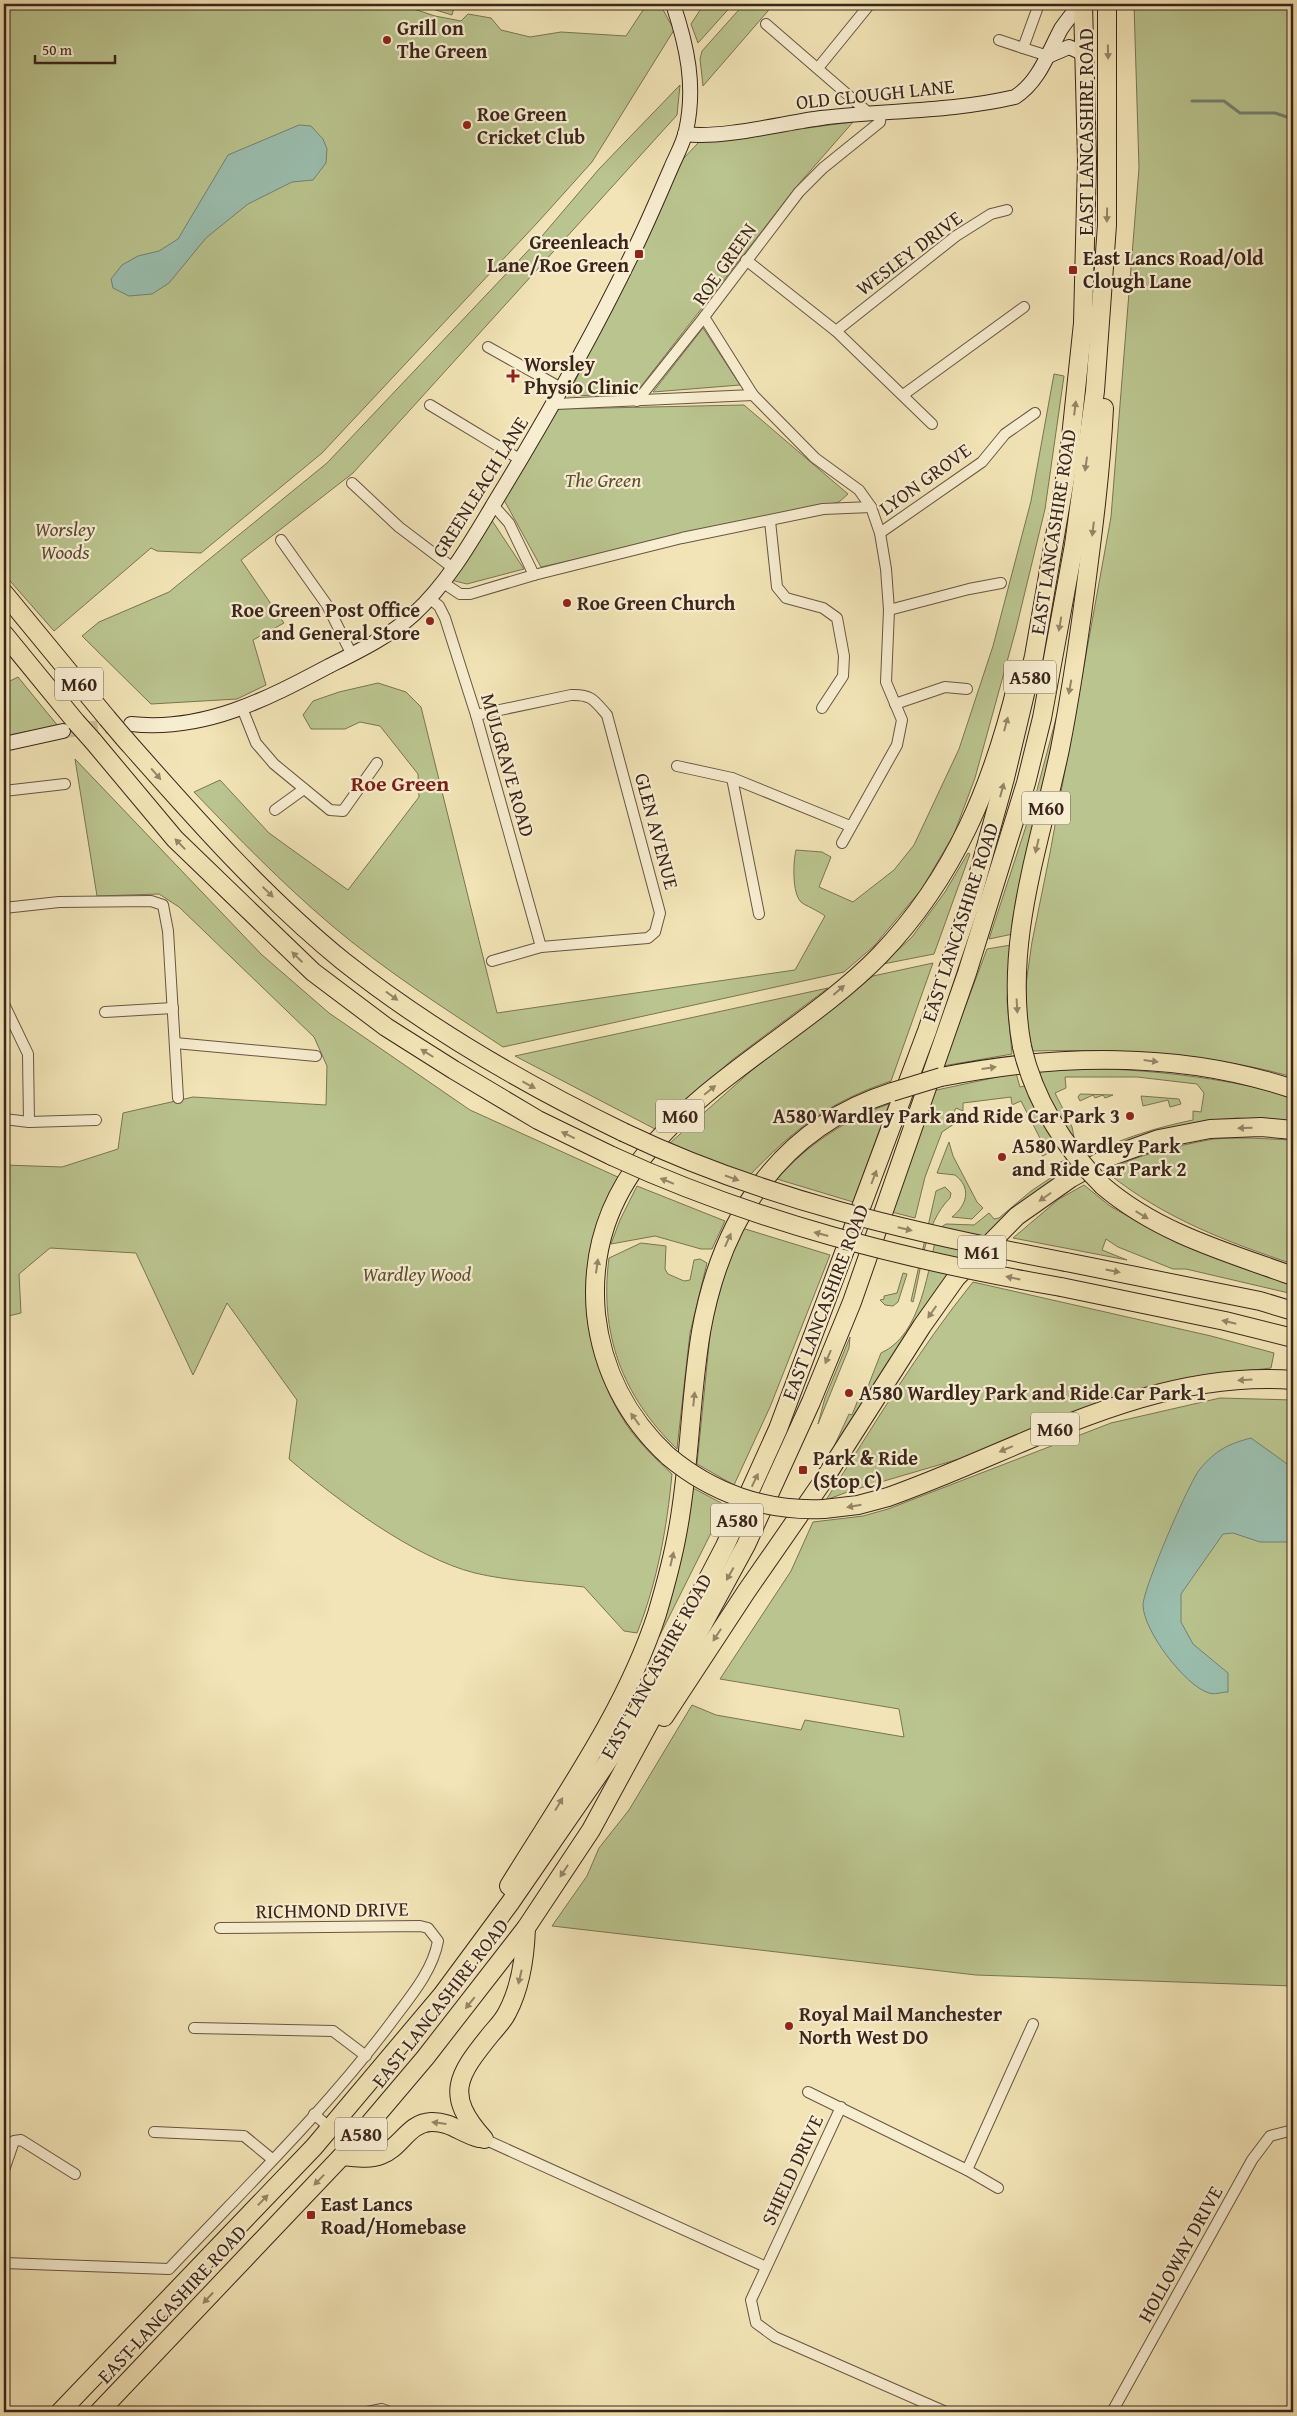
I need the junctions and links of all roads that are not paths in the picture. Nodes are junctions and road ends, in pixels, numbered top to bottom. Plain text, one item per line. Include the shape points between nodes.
1 (673, 4) edge
2 (870, 4) edge
3 (1039, 4) edge
4 (1082, 4) edge
5 (1107, 4) edge
6 (766, 24) dead end
7 (999, 40) dead end
8 (1023, 48) junction
9 (1048, 56) junction
10 (1085, 60) junction
11 (818, 68) junction
12 (875, 114) junction
13 (685, 134) junction
14 (1007, 210) dead end
15 (746, 260) junction
16 (1024, 307) dead end
17 (704, 317) junction
18 (1101, 323) junction
19 (836, 331) junction
20 (488, 347) dead end
21 (563, 389) junction
22 (753, 395) junction
23 (903, 395) junction
24 (637, 401) junction
25 (430, 404) dead end
26 (555, 404) junction
27 (1035, 414) dead end
28 (932, 424) dead end
29 (521, 460) junction
30 (352, 483) dead end
31 (493, 505) junction
32 (871, 507) junction
33 (770, 521) junction
34 (1060, 521) junction
35 (880, 533) junction
36 (281, 540) dead end
37 (453, 568) junction
38 (534, 575) junction
39 (442, 582) junction
40 (1001, 583) dead end
41 (4, 593) edge
42 (429, 598) junction
43 (890, 610) junction
44 (9, 641) edge
45 (352, 654) junction
46 (967, 689) dead end
47 (895, 704) junction
48 (242, 708) junction
49 (822, 708) dead end
50 (476, 715) junction
51 (69, 727) junction
52 (128, 731) junction
53 (4, 744) edge
54 (377, 763) dead end
55 (677, 766) dead end
56 (732, 778) junction
57 (64, 784) dead end
58 (304, 789) junction
59 (4, 792) edge
60 (275, 810) dead end
61 (850, 826) junction
62 (842, 843) dead end
63 (4, 908) edge
64 (759, 914) dead end
65 (541, 947) junction
66 (492, 961) dead end
67 (4, 1004) edge
68 (173, 1008) junction
69 (105, 1012) dead end
70 (175, 1043) junction
71 (316, 1056) dead end
72 (1293, 1089) edge
73 (178, 1098) dead end
74 (4, 1120) edge
75 (96, 1120) dead end
76 (29, 1122) junction
77 (1293, 1130) edge
78 (1293, 1276) edge
79 (1293, 1311) edge
80 (1293, 1338) edge
81 (1293, 1380) edge
82 (760, 1515) junction
83 (784, 1537) joint
84 (746, 1592) junction
85 (591, 1830) junction
86 (220, 1928) dead end
87 (526, 1928) junction
88 (438, 1941) joint
89 (442, 1995) junction
90 (1033, 2024) dead end
91 (194, 2028) dead end
92 (366, 2056) junction
93 (808, 2092) dead end
94 (841, 2107) junction
95 (314, 2114) junction
96 (330, 2128) junction
97 (1293, 2130) edge
98 (154, 2132) dead end
99 (484, 2139) junction
100 (342, 2156) junction
101 (272, 2159) junction
102 (4, 2170) edge
103 (967, 2170) junction
104 (75, 2174) dead end
105 (998, 2188) dead end
106 (4, 2263) edge
107 (766, 2267) junction
108 (60, 2412) edge
109 (100, 2412) edge
110 (367, 2412) edge
111 (390, 2412) edge
112 (946, 2412) edge
113 (1112, 2412) edge

1 - 13 street, GREENLEACH LANE via 686,46 691,92
2 - 11 street
3 - 8 street
4 - 9 street, OLD CLOUGH LANE via 1062,28
4 - 10 highway, EAST LANCASHIRE ROAD / A580
5 -> 18 highway, EAST LANCASHIRE ROAD / A580 via 1107,225
6 - 11 street
7 - 8 street
8 - 9 street
9 - 10 street via 1069,47 1080,52
9 - 12 street, OLD CLOUGH LANE via 1037,76 1015,97
34 -> 10 highway, EAST LANCASHIRE ROAD / A580 via 1086,287
11 - 12 street
12 - 13 street, OLD CLOUGH LANE via 713,134
12 - 15 street, ROE GREEN via 880,122 799,192
13 - 21 street, GREENLEACH LANE via 614,293
14 - 19 street, WESLEY DRIVE via 992,214 956,236
15 - 17 street, ROE GREEN
15 - 19 street
16 - 23 street
17 - 22 street, ROE GREEN
17 - 24 street
18 -> 78 highway, M60, bridge via 1105,359 1099,478 1060,748 1020,930 1015,978 1022,1047 1033,1084 1050,1120 1068,1147 1103,1186 1162,1226 1202,1244
18 -> 82 highway, EAST LANCASHIRE ROAD / A580 via 1074,544 1055,657 1026,783 977,944 854,1296
19 - 23 street
20 - 21 street
21 - 26 street, GREENLEACH LANE
22 - 24 street
22 - 32 street, ROE GREEN via 815,458 859,490
23 - 28 street
24 - 26 street
25 - 29 street
26 - 29 street, GREENLEACH LANE
27 - 35 street, LYON GROVE via 1005,434 982,462
29 - 31 street, GREENLEACH LANE
30 - 37 street via 399,527
31 - 37 street, GREENLEACH LANE
31 - 38 street via 509,523
32 - 33 street via 823,509
32 - 35 street, ROE GREEN
33 - 38 street via 682,538
33 - 49 street via 778,587 786,598 823,608 837,618 844,656 843,676
81 -> 34 highway, M60, bridge via 1227,1381 1162,1392 1081,1419 888,1497 824,1509 778,1507 738,1497 704,1481 668,1456 638,1424 621,1398 606,1363 595,1297 606,1226 617,1198 640,1160 667,1128 879,956 911,919 957,851 974,818 996,759
89 -> 34 highway, EAST LANCASHIRE ROAD / A580 via 510,1903 630,1726 724,1546 778,1429 927,1031 971,901 1022,714
35 - 43 street, ROE GREEN
36 - 45 street via 327,605
37 - 39 street, GREENLEACH LANE
38 - 39 street via 470,594 460,594
39 - 42 street, GREENLEACH LANE
40 - 43 street via 969,588
41 - 52 highway, M60, bridge via 107,718
42 - 45 street, GREENLEACH LANE via 404,623
42 - 50 street, MULGRAVE ROAD via 439,606 445,618
43 - 47 street, ROE GREEN via 886,682
44 - 51 highway, M60
45 - 48 street, GREENLEACH LANE
46 - 47 street via 945,687
47 - 61 street, ROE GREEN via 902,720 897,745
48 - 52 street, GREENLEACH LANE via 192,722
48 - 58 street via 256,743 274,764
50 - 65 street, MULGRAVE ROAD
50 - 65 street, GLEN AVENUE via 586,694 607,715 660,913 656,932 648,938
51 - 53 street
80 -> 51 highway, M60, bridge via 1226,1321 924,1260 803,1229 688,1189 538,1120 386,1027 313,972 175,839 93,741
52 -> 79 highway, M60, bridge via 214,839 283,908 344,961 458,1043 521,1081 623,1132 710,1170 821,1208 957,1241 1260,1301
54 - 58 street via 343,811 330,810
55 - 56 street
56 - 61 street
56 - 64 street
57 - 59 street
58 - 60 street
61 - 62 street, ROE GREEN
63 - 68 street via 59,902 151,901 163,905
65 - 66 street, GLEN AVENUE
67 - 76 street via 28,1054
68 - 69 street
68 - 70 street
70 - 71 street
70 - 73 street
89 -> 72 highway, A580, bridge via 619,1706 643,1650 659,1606 680,1522 703,1324 714,1278 744,1208 762,1181 796,1144 838,1115 892,1092 941,1077 984,1069 1051,1062 1141,1060 1260,1078
74 - 76 street
75 - 76 street
77 -> 83 highway, M61 via 1261,1127 1210,1129 1159,1139 1108,1157 1071,1178 1017,1216 956,1278
82 - 84 highway
82 -> 85 highway, EAST LANCASHIRE ROAD / A580
83 - 84 highway, A580
84 -> 85 highway, A580
85 -> 87 highway, EAST LANCASHIRE ROAD / A580
86 - 88 street, RICHMOND DRIVE via 420,1926 428,1928
87 -> 99 highway via 525,1954 513,2001 506,2016 465,2067 460,2081 463,2112
87 -> 100 highway, EAST LANCASHIRE ROAD / A580 via 425,2058
88 - 92 street, EAST LANCASHIRE ROAD via 435,1958
89 - 96 highway, EAST LANCASHIRE ROAD / A580
90 - 103 street
91 - 92 street via 333,2031
92 - 95 street, EAST LANCASHIRE ROAD
93 - 94 street
94 - 103 street, SHIELD DRIVE
94 - 107 street, SHIELD DRIVE
95 - 96 street
95 - 101 street, EAST LANCASHIRE ROAD
108 -> 96 highway, EAST LANCASHIRE ROAD / A580
97 - 113 street, HOLLOWAY DRIVE via 1270,2136 1252,2160
98 - 101 street via 244,2136
99 -> 100 highway via 448,2124 430,2122 414,2128 382,2155 366,2158
99 - 107 street
100 -> 109 highway, EAST LANCASHIRE ROAD / A580
101 - 106 street, EAST LANCASHIRE ROAD via 169,2269
102 - 104 street via 14,2140 27,2143 53,2168
103 - 105 street, SHIELD DRIVE
107 - 112 street, SHIELD DRIVE via 751,2300 756,2323 775,2338
110 - 111 street via 382,2409

